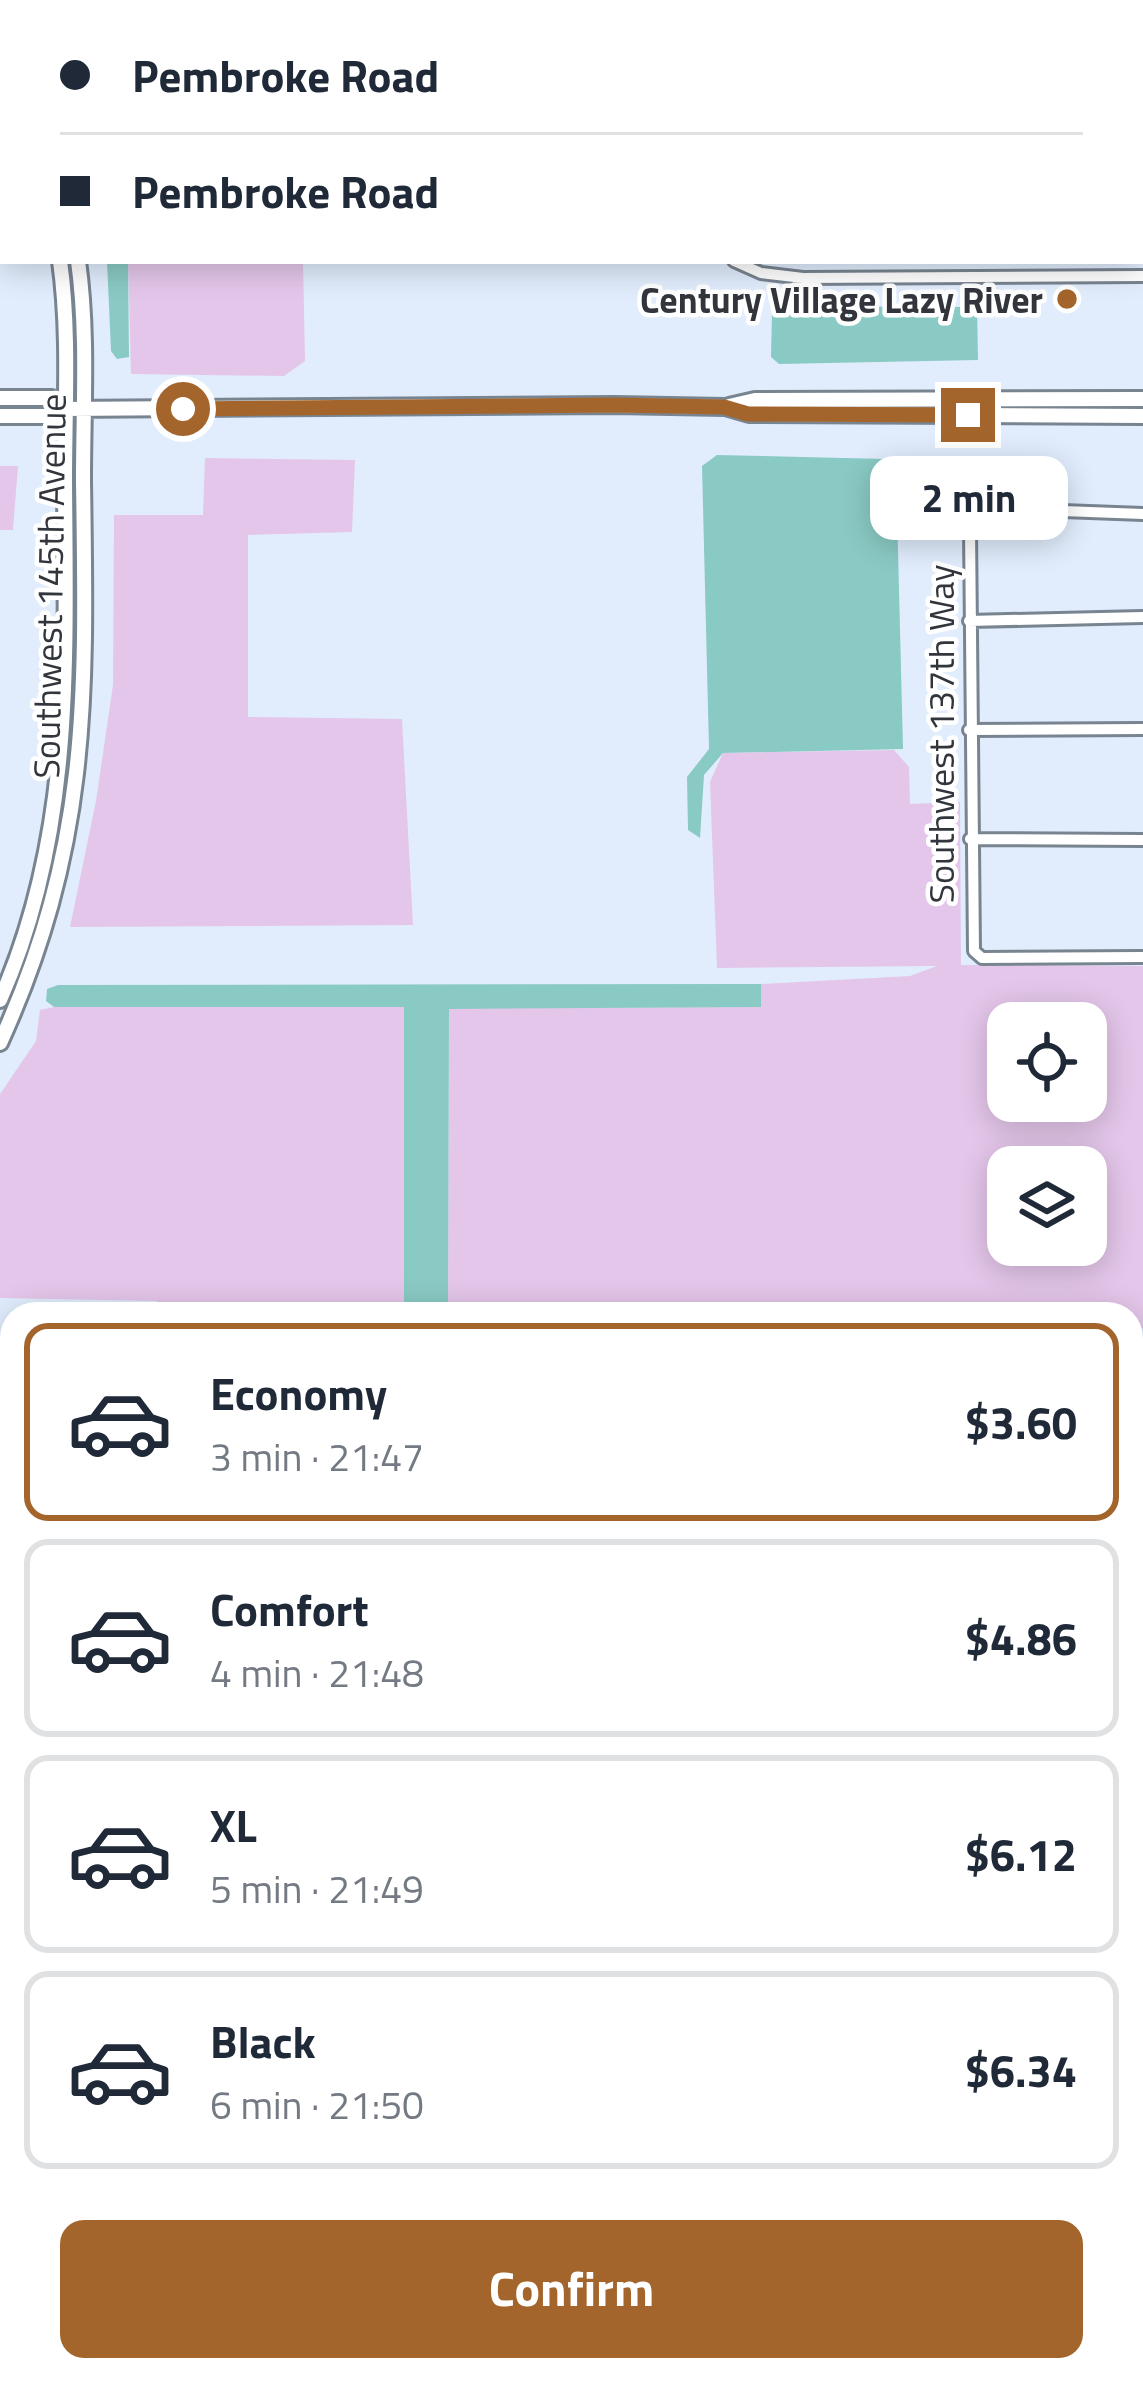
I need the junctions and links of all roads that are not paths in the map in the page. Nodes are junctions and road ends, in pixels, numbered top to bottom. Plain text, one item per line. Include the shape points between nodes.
1 (60, 264) edge
2 (78, 264) edge
3 (741, 264) edge
4 (1143, 276) edge
5 (0, 398) edge
6 (1143, 399) edge
7 (724, 407) junction
8 (64, 409) junction
9 (85, 409) junction
10 (0, 416) edge
11 (1143, 416) edge
12 (1143, 514) edge
13 (1143, 617) edge
14 (969, 621) junction
15 (1143, 729) edge
16 (969, 730) junction
17 (970, 839) junction
18 (1143, 840) edge
19 (1143, 957) edge
20 (0, 1000) edge
21 (0, 1043) edge

1 - 8 main road, Southwest 145th Avenue
2 - 9 main road, Southwest 145th Avenue
3 - 4 street via 803,278
5 - 8 main road via 52,398
6 - 7 main road via 755,400
7 - 9 main road
7 - 11 main road via 748,414
8 - 9 main road
8 - 10 main road
8 - 20 main road, Southwest 145th Avenue via 66,690 57,808
9 - 21 main road, Southwest 145th Avenue via 86,682 74,812 41,943
12 - 14 street, Southwest 137th Way via 1006,509 974,517
13 - 14 street
14 - 16 street, Southwest 137th Way
15 - 16 street
16 - 17 street, Southwest 137th Way
17 - 18 street
17 - 19 street, Southwest 137th Way via 974,951 982,958

